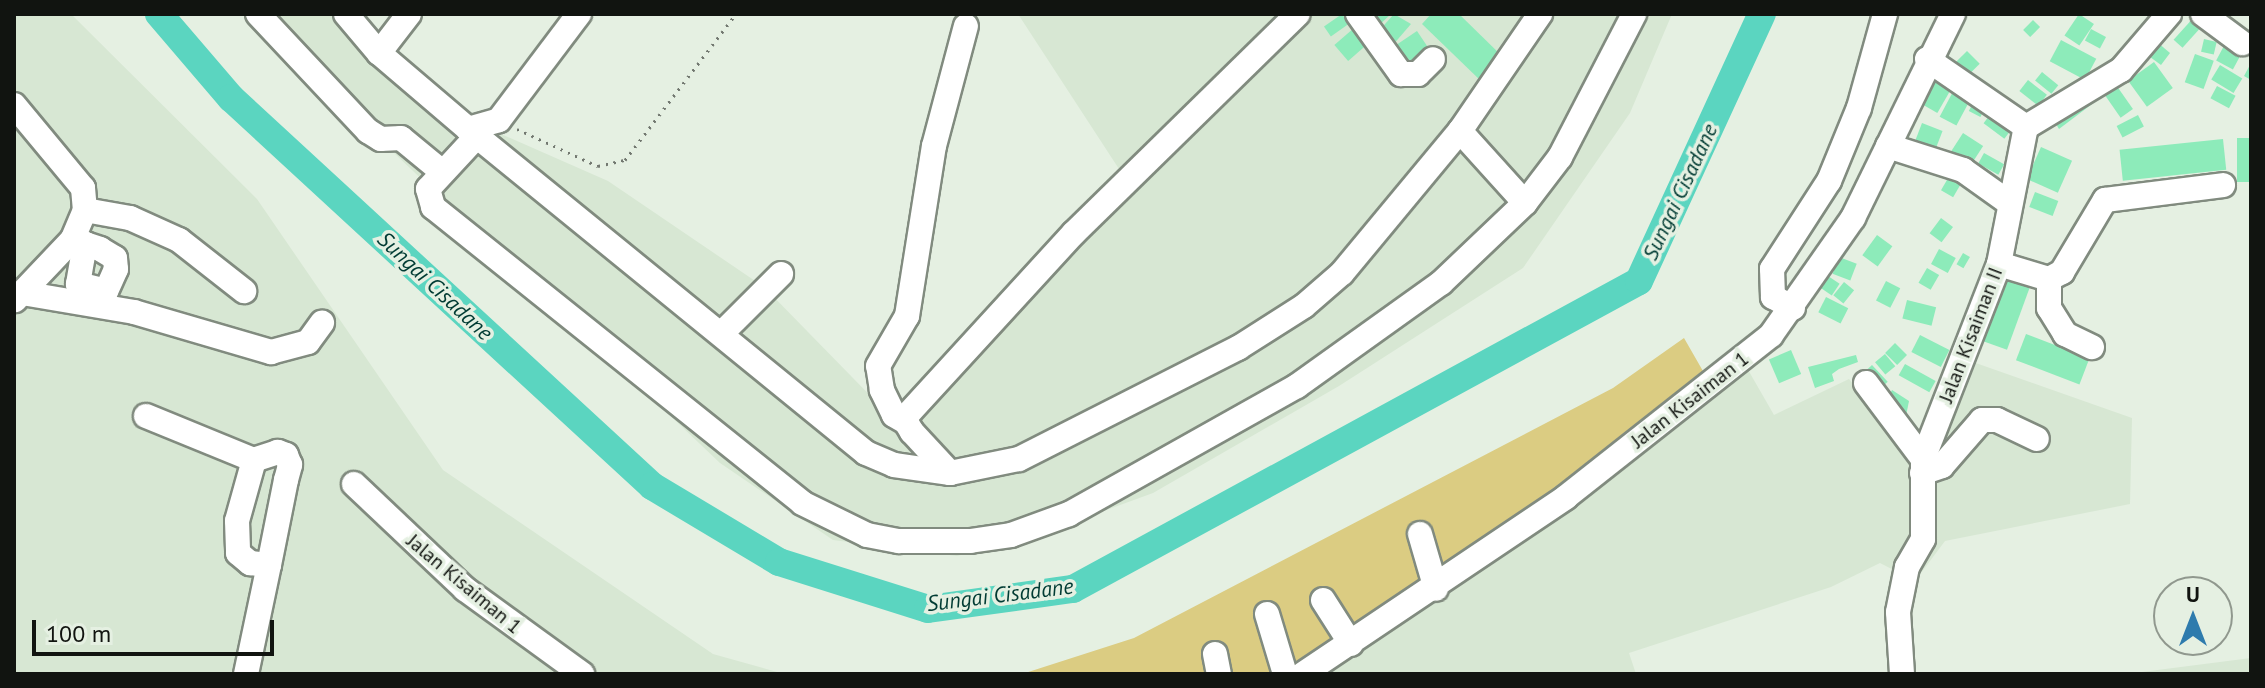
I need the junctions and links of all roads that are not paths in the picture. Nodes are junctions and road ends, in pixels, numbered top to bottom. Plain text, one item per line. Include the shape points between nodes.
1 (258, 14) edge
2 (346, 14) edge
3 (409, 14) edge
4 (579, 14) edge
5 (1298, 14) edge
6 (1358, 14) edge
7 (1540, 14) edge
8 (1634, 14) edge
9 (1885, 14) edge
10 (1953, 14) edge
11 (2169, 14) edge
12 (2203, 14) edge
13 (966, 26) dead end
14 (2242, 43) dead end
15 (379, 53) junction
16 (1433, 59) dead end
17 (1927, 59) junction
18 (14, 105) edge
19 (2026, 127) junction
20 (1460, 131) junction
21 (473, 132) junction
22 (1888, 146) junction
23 (441, 171) junction
24 (2223, 185) dead end
25 (2008, 202) junction
26 (1525, 203) junction
27 (85, 210) junction
28 (1999, 264) junction
29 (781, 274) dead end
30 (2049, 279) junction
31 (244, 291) dead end
32 (18, 297) edge
33 (1793, 308) junction
34 (322, 323) dead end
35 (721, 334) junction
36 (2092, 347) dead end
37 (1866, 383) dead end
38 (146, 416) dead end
39 (906, 422) junction
40 (2037, 439) dead end
41 (254, 460) junction
42 (1923, 466) junction
43 (950, 473) junction
44 (354, 484) dead end
45 (1420, 534) dead end
46 (269, 565) junction
47 (1436, 589) junction
48 (1323, 600) dead end
49 (1267, 614) dead end
50 (1351, 644) junction
51 (246, 674) edge
52 (582, 674) edge
53 (1285, 674) edge
54 (1303, 674) edge
55 (1902, 674) edge

1 - 23 street via 368,131 381,139 401,138
2 - 15 street
3 - 15 street
4 - 21 street via 499,120
5 - 39 street via 1074,233 922,397
6 - 16 street via 1401,74 1418,74
7 - 20 street
8 - 26 street via 1560,157
9 - 33 street via 1859,108 1829,181 1772,269 1773,297
10 - 17 street, Jalan Kisaiman 1
11 - 19 street via 2121,70
12 - 14 street
13 - 39 street via 934,146 907,316 878,366 888,403
15 - 21 street
17 - 19 street
17 - 22 street, Jalan Kisaiman 1
18 - 27 street via 83,188
19 - 25 street, Jalan Kisaiman II
20 - 26 street
20 - 43 street via 1342,273 1304,306 1238,348 1019,459
21 - 23 street
21 - 35 street
22 - 25 street via 1963,170
22 - 33 street, Jalan Kisaiman 1 via 1853,218
23 - 26 street via 428,189 433,207 802,503 867,535 899,541 1011,535 1069,514 1297,386 1441,283
24 - 30 street via 2105,200 2062,272
25 - 28 street, Jalan Kisaiman II
27 - 31 street via 130,218 179,240
27 - 32 street via 78,242
28 - 30 street
28 - 42 street, Jalan Kisaiman II
29 - 35 street
30 - 36 street via 2049,308 2065,334
32 - 34 street via 134,312 271,352 308,342
33 - 47 street, Jalan Kisaiman 1 via 1718,380
35 - 43 street via 866,453 894,465
37 - 42 street
38 - 41 street
39 - 43 street
40 - 42 street via 1997,420 1982,420 1942,466
41 - 46 street via 237,521 238,553 250,563
41 - 46 street via 278,452 286,455
42 - 55 street, Jalan Kisaiman II via 1923,539 1907,567 1898,612
44 - 52 street, Jalan Kisaiman 1 via 465,589
45 - 47 street
46 - 51 street
47 - 50 street, Jalan Kisaiman 1
48 - 50 street
49 - 53 street
50 - 54 street, Jalan Kisaiman 1

